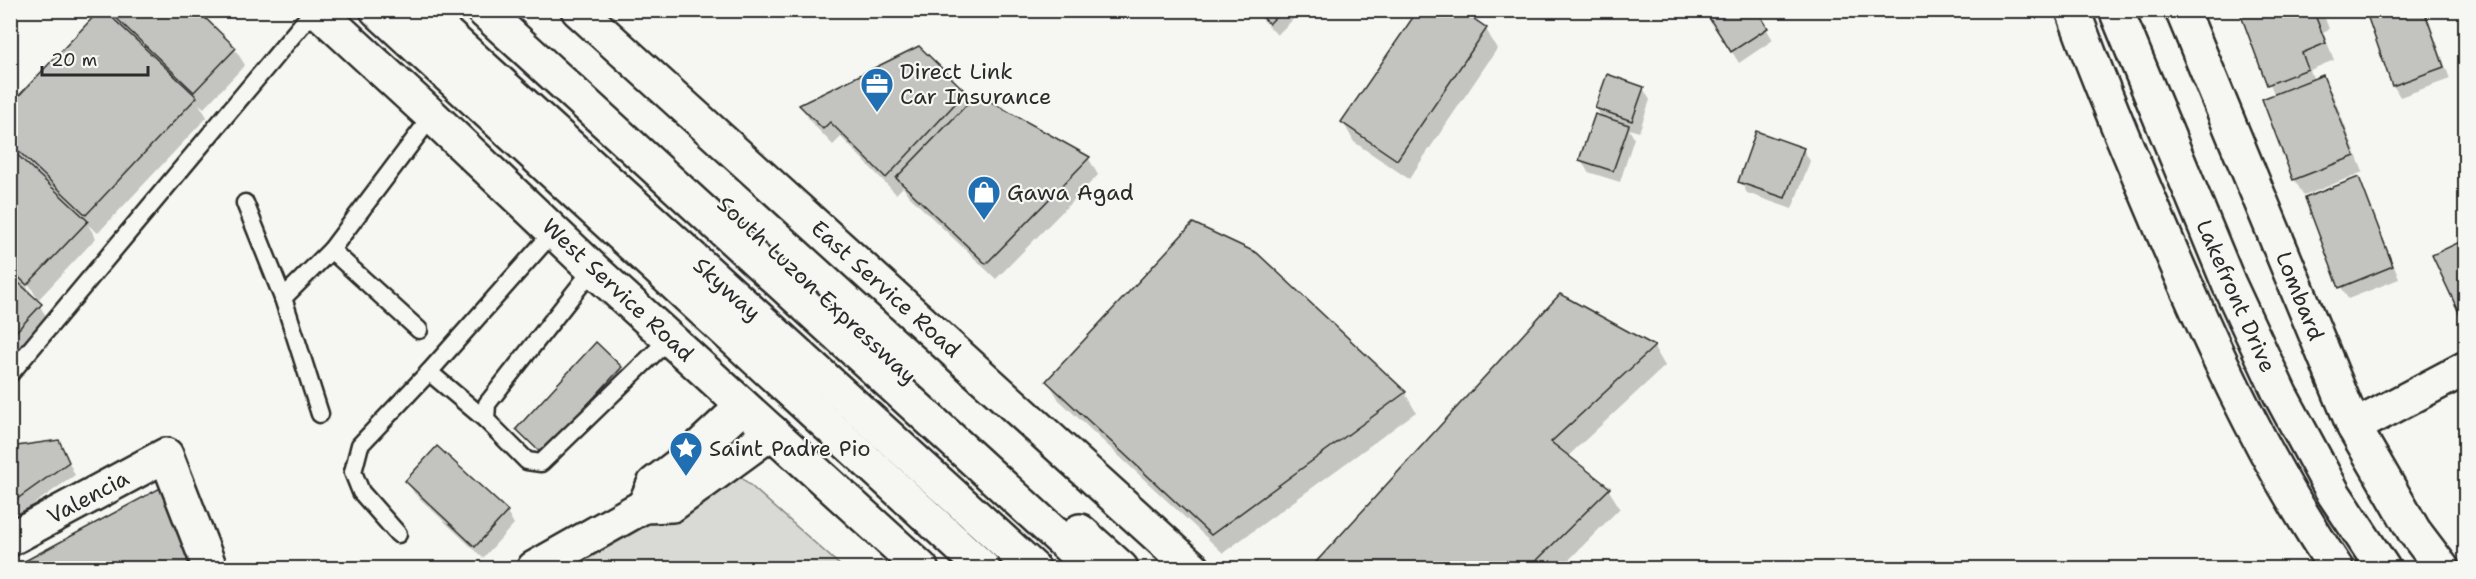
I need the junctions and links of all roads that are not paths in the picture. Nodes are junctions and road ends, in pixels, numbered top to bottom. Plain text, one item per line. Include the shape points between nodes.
1 (315, 10) edge
2 (377, 10) edge
3 (420, 10) edge
4 (483, 10) edge
5 (513, 10) edge
6 (578, 10) edge
7 (2073, 10) edge
8 (2116, 10) edge
9 (2182, 10) edge
10 (432, 116) junction
11 (246, 203) dead end
12 (554, 231) junction
13 (331, 249) junction
14 (593, 269) junction
15 (283, 298) junction
16 (418, 330) dead end
17 (670, 338) junction
18 (2466, 368) edge
19 (429, 372) junction
20 (10, 374) edge
21 (742, 406) junction
22 (320, 414) dead end
23 (486, 420) junction
24 (2354, 427) junction
25 (771, 432) junction
26 (644, 506) junction
27 (398, 534) dead end
28 (10, 538) edge
29 (210, 568) edge
30 (534, 568) edge
31 (921, 568) edge
32 (983, 568) edge
33 (1033, 568) edge
34 (1092, 568) edge
35 (1121, 568) edge
36 (1193, 568) edge
37 (2336, 568) edge
38 (2383, 568) edge
39 (2442, 568) edge

1 - 10 main road, West Service Road
1 - 20 lane
2 - 32 main road
3 - 33 main road, Skyway
4 - 34 main road, Skyway
5 - 35 main road, South Luzon Expressway
6 - 36 main road, East Service Road
7 - 37 main road, Lakefront Drive via 2192,303 2246,416 2299,513
8 - 38 main road, Lakefront Drive via 2229,284 2280,394 2334,494
9 - 24 main road, Lombard
10 - 12 main road, West Service Road
10 - 13 lane
11 - 15 lane
12 - 14 main road, West Service Road
12 - 19 lane
13 - 15 lane
13 - 16 lane
14 - 17 main road, West Service Road
14 - 23 lane via 487,404
15 - 22 lane
17 - 21 main road, West Service Road
17 - 23 lane via 541,463 527,462
18 - 24 main road
19 - 23 lane
19 - 27 lane via 360,445 353,472 361,492
21 - 25 main road, West Service Road
21 - 26 main road via 654,484
24 - 39 main road, Lombard via 2414,531
25 - 26 main road via 672,505
25 - 31 main road, West Service Road
26 - 30 main road
28 - 29 main road, Valencia via 166,455

